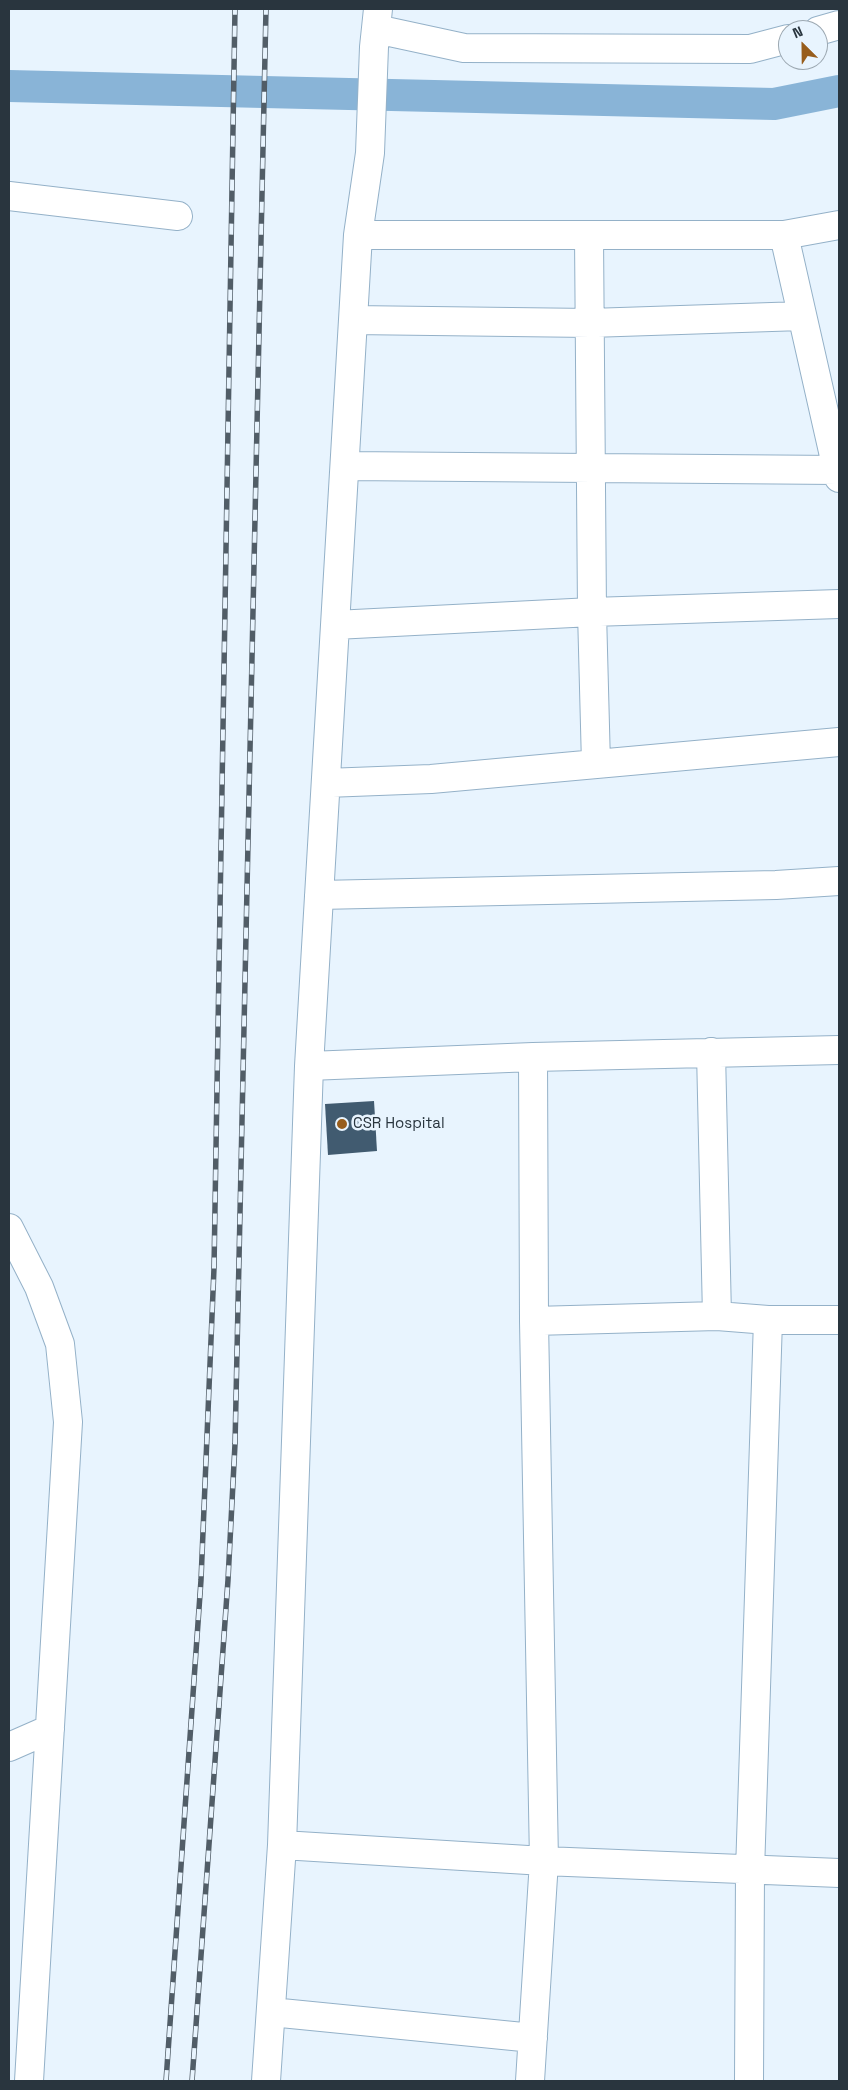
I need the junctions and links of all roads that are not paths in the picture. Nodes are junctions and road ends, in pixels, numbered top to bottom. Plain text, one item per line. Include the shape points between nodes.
1 (376, 28) edge
2 (778, 42) edge
3 (9, 196) edge
4 (178, 216) dead end
5 (839, 225) edge
6 (358, 235) junction
7 (589, 236) junction
8 (784, 236) junction
9 (802, 316) junction
10 (353, 320) junction
11 (590, 323) junction
12 (345, 466) junction
13 (591, 468) junction
14 (838, 474) edge
15 (839, 604) edge
16 (592, 612) junction
17 (335, 625) junction
18 (839, 742) edge
19 (596, 764) junction
20 (326, 783) junction
21 (839, 880) edge
22 (319, 895) junction
23 (839, 1050) edge
24 (711, 1052) junction
25 (533, 1057) junction
26 (310, 1066) junction
27 (9, 1228) edge
28 (717, 1316) junction
29 (534, 1320) junction
30 (768, 1320) junction
31 (839, 1320) edge
32 (50, 1729) junction
33 (9, 1746) edge
34 (282, 1846) junction
35 (544, 1861) junction
36 (750, 1871) junction
37 (839, 1873) edge
38 (271, 2012) junction
39 (533, 2038) junction
40 (29, 2081) edge
41 (266, 2081) edge
42 (530, 2081) edge
43 (749, 2081) edge

1 - 2 street via 464,48 750,50
1 - 6 street via 370,153
3 - 4 street
5 - 8 street
6 - 7 street
6 - 10 street
7 - 8 street
7 - 11 street
8 - 9 street
9 - 11 street
9 - 14 street
10 - 11 street
10 - 12 street
11 - 13 street
12 - 13 street
12 - 17 street
13 - 14 street
13 - 16 street
15 - 16 street
16 - 17 street
16 - 19 street
17 - 20 street
18 - 19 street
19 - 20 street via 431,779
20 - 22 street
21 - 22 street via 776,885
22 - 26 street
23 - 24 street
24 - 25 street
24 - 28 street
25 - 26 street
25 - 29 street
26 - 34 street
27 - 32 street via 39,1287 60,1344 68,1422
28 - 29 street
28 - 30 street
29 - 35 street
30 - 31 street
30 - 36 street
32 - 33 street
32 - 40 street
34 - 35 street
34 - 38 street
35 - 36 street
35 - 39 street
36 - 37 street
36 - 43 street
38 - 39 street
38 - 41 street
39 - 42 street

